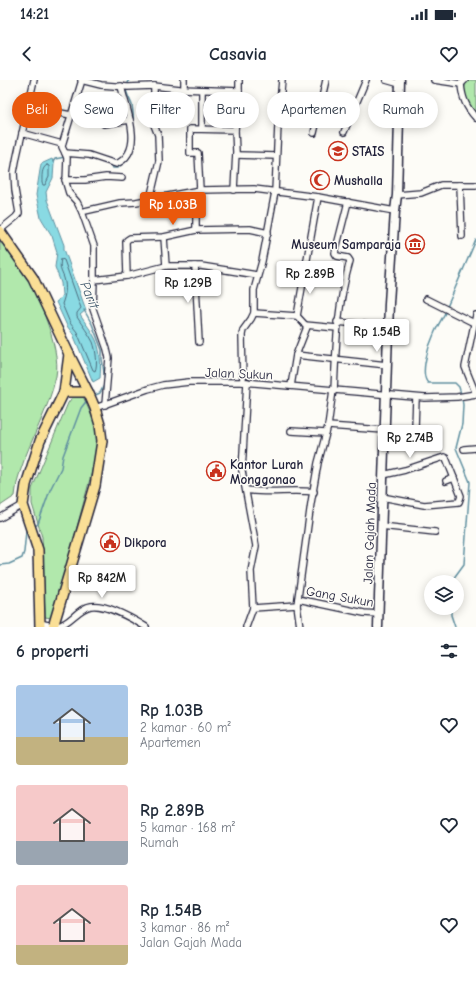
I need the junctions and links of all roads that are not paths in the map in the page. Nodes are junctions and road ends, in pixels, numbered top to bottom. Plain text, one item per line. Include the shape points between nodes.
1 (34, 80) edge
2 (81, 80) edge
3 (127, 80) edge
4 (184, 80) edge
5 (239, 80) edge
6 (282, 80) edge
7 (326, 80) edge
8 (366, 80) edge
9 (386, 80) edge
10 (434, 80) edge
11 (400, 82) edge
12 (463, 82) edge
13 (154, 86) junction
14 (124, 87) junction
15 (184, 89) junction
16 (202, 90) junction
17 (239, 91) junction
18 (32, 92) edge
19 (78, 92) edge
20 (70, 118) edge
21 (476, 118) edge
22 (130, 120) joint
23 (23, 128) edge
24 (202, 129) junction
25 (236, 130) junction
26 (344, 132) dead end
27 (22, 133) junction
28 (314, 133) dead end
29 (62, 144) junction
30 (65, 153) junction
31 (236, 155) junction
32 (276, 156) junction
33 (122, 178) dead end
34 (65, 180) junction
35 (476, 184) edge
36 (460, 185) junction
37 (198, 190) junction
38 (234, 190) junction
39 (275, 192) junction
40 (397, 195) junction
41 (318, 197) junction
42 (150, 199) junction
43 (348, 202) junction
44 (395, 210) junction
45 (82, 212) junction
46 (0, 230) edge
47 (196, 230) junction
48 (268, 233) junction
49 (462, 236) dead end
50 (164, 238) junction
51 (166, 266) junction
52 (195, 266) junction
53 (257, 275) junction
54 (127, 276) junction
55 (94, 280) junction
56 (426, 299) dead end
57 (254, 313) junction
58 (476, 315) edge
59 (297, 316) junction
60 (338, 322) junction
61 (474, 323) junction
62 (305, 325) junction
63 (388, 327) junction
64 (337, 328) junction
65 (199, 342) dead end
66 (69, 354) junction
67 (296, 355) junction
68 (335, 359) junction
69 (387, 365) junction
70 (245, 382) junction
71 (291, 386) junction
72 (333, 390) junction
73 (64, 392) junction
74 (89, 393) junction
75 (476, 394) edge
76 (385, 396) junction
77 (416, 398) junction
78 (105, 405) junction
79 (94, 406) junction
80 (328, 426) junction
81 (384, 430) junction
82 (291, 431) dead end
83 (326, 433) junction
84 (476, 448) edge
85 (464, 449) dead end
86 (383, 475) junction
87 (454, 478) junction
88 (446, 481) dead end
89 (246, 490) junction
90 (314, 492) junction
91 (382, 497) junction
92 (24, 505) junction
93 (0, 518) edge
94 (381, 526) junction
95 (435, 532) dead end
96 (297, 602) junction
97 (253, 608) junction
98 (378, 614) junction
99 (40, 625) edge
100 (53, 626) edge
101 (146, 627) edge
102 (246, 627) edge
103 (300, 627) edge
104 (378, 627) edge

1 - 18 street
2 - 14 street
2 - 19 street
3 - 14 street
4 - 15 street
5 - 17 street
6 - 32 street
7 - 28 street
8 - 26 street
9 - 11 street
10 - 12 street
11 - 40 main road, Jalan Gajah Mada
12 - 21 street via 462,96
13 - 14 street
13 - 15 street
13 - 42 street via 154,125 158,135 159,161
14 - 22 street
15 - 16 street
16 - 17 street
16 - 24 street
17 - 25 street
20 - 29 street
22 - 30 street via 131,149 123,161 116,164 89,155
23 - 27 street
24 - 25 street
24 - 37 street via 190,129 190,153 198,153
25 - 31 street
27 - 29 street
27 - 46 street via 14,172 19,213
29 - 30 street
30 - 34 street
31 - 32 street
31 - 38 street
32 - 39 street
33 - 34 street
34 - 45 street via 69,194
35 - 36 street
36 - 40 street via 441,185 422,193
36 - 49 street
37 - 38 street
37 - 42 street
37 - 47 street
38 - 39 street via 254,188
39 - 41 street
39 - 48 street
40 - 44 main road, Jalan Gajah Mada
41 - 43 street
41 - 59 street
42 - 45 street
43 - 44 street
43 - 60 street via 335,253 350,261
44 - 63 main road, Jalan Gajah Mada
45 - 55 street via 94,246
46 - 66 highway via 33,278
47 - 48 street via 250,229
47 - 50 street
48 - 53 street
50 - 51 street
50 - 54 street via 127,240
51 - 52 street
51 - 54 street
52 - 53 street
52 - 65 street
53 - 57 street
54 - 55 street
55 - 78 street via 93,310 109,358
56 - 61 street
57 - 59 street
57 - 70 street via 242,335
58 - 61 street
59 - 62 street
60 - 63 street
60 - 64 street
61 - 75 street via 466,367
62 - 64 street
62 - 67 street via 307,327
63 - 69 main road, Jalan Gajah Mada
64 - 68 street
66 - 73 highway
66 - 74 highway
67 - 68 street
67 - 71 street
68 - 69 street
68 - 72 street
69 - 76 main road, Jalan Gajah Mada
70 - 71 street, Jalan Sukun
70 - 78 street, Jalan Sukun via 189,382 163,385
70 - 89 street via 242,466
71 - 72 street, Jalan Sukun
72 - 76 street, Jalan Sukun
72 - 80 street
73 - 74 highway
73 - 92 highway via 40,441 26,484
74 - 79 highway
75 - 77 street, Jalan Sukun
76 - 77 street, Jalan Sukun
76 - 81 main road, Jalan Gajah Mada
77 - 81 street via 414,430
78 - 79 street, Jalan Sukun
79 - 100 highway via 102,441 95,486
80 - 81 street
80 - 83 street
81 - 86 main road, Jalan Gajah Mada
82 - 83 street
83 - 90 street
84 - 85 street
86 - 87 street via 444,457
86 - 91 main road, Jalan Gajah Mada
87 - 88 street
87 - 91 street via 461,496 460,502 424,505
89 - 90 street
89 - 97 street via 256,546 251,571
90 - 96 street
91 - 94 main road, Jalan Gajah Mada
92 - 93 street
92 - 99 highway via 38,550
94 - 95 street
94 - 98 main road, Jalan Gajah Mada
96 - 97 street, Gang Sukun
96 - 98 street, Gang Sukun
96 - 103 street
97 - 102 street
98 - 104 main road, Jalan Gajah Mada
99 - 100 street
100 - 101 street via 61,625 91,606 111,610

